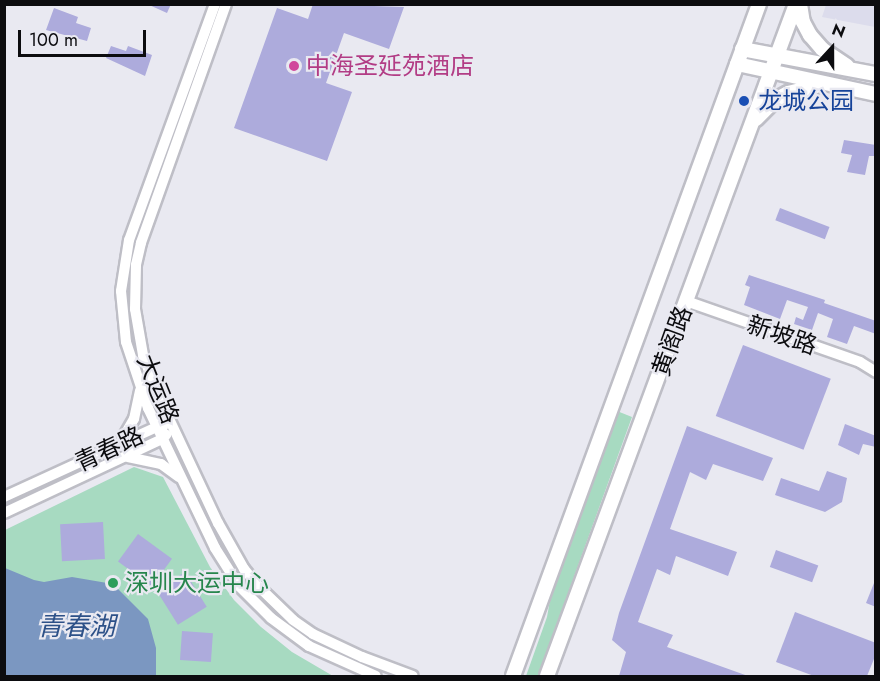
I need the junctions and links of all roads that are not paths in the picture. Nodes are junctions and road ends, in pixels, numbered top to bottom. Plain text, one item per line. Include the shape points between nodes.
1 (215, 4) edge
2 (226, 4) edge
3 (759, 4) edge
4 (798, 4) edge
5 (742, 50) junction
6 (776, 58) junction
7 (737, 64) junction
8 (857, 71) junction
9 (771, 72) junction
10 (876, 74) edge
11 (832, 86) junction
12 (876, 94) edge
13 (751, 126) junction
14 (686, 301) junction
15 (876, 372) edge
16 (140, 388) junction
17 (172, 426) junction
18 (157, 427) junction
19 (162, 439) junction
20 (117, 445) junction
21 (124, 457) junction
22 (183, 482) junction
23 (4, 497) edge
24 (4, 513) edge
25 (519, 659) junction
26 (550, 673) edge
27 (376, 676) edge
28 (413, 676) edge
29 (501, 676) edge
30 (513, 676) edge

1 - 16 street, 大运路 via 136,216 123,265 122,316
2 - 17 street, 大运路 via 147,222 136,265 135,309 143,356
3 - 5 main road, 黄阁路
4 - 6 main road, 黄阁路
4 - 8 main road via 803,22 822,49
5 - 6 main road
5 - 7 main road, 黄阁路
6 - 8 main road
6 - 9 main road, 黄阁路
7 - 9 main road
7 - 25 main road, 黄阁路
8 - 10 main road
9 - 11 main road
9 - 13 main road, 黄阁路
11 - 12 main road
11 - 13 main road via 788,93 762,111
13 - 14 main road, 黄阁路
14 - 15 street, 新坡路 via 860,362
14 - 26 main road, 黄阁路
16 - 18 street, 大运路
16 - 20 street via 134,419
17 - 18 street, 青春路
17 - 19 street, 青春路
17 - 28 street, 大运路 via 232,550 274,603 293,620 337,646
18 - 19 street, 大运路
18 - 20 street, 青春路
19 - 21 street, 青春路
19 - 22 street, 大运路
20 - 23 street, 青春路
21 - 22 street via 161,464
21 - 24 street, 青春路
22 - 27 street, 大运路 via 226,569 252,600 309,646
25 - 29 main road
25 - 30 main road, 黄阁路

